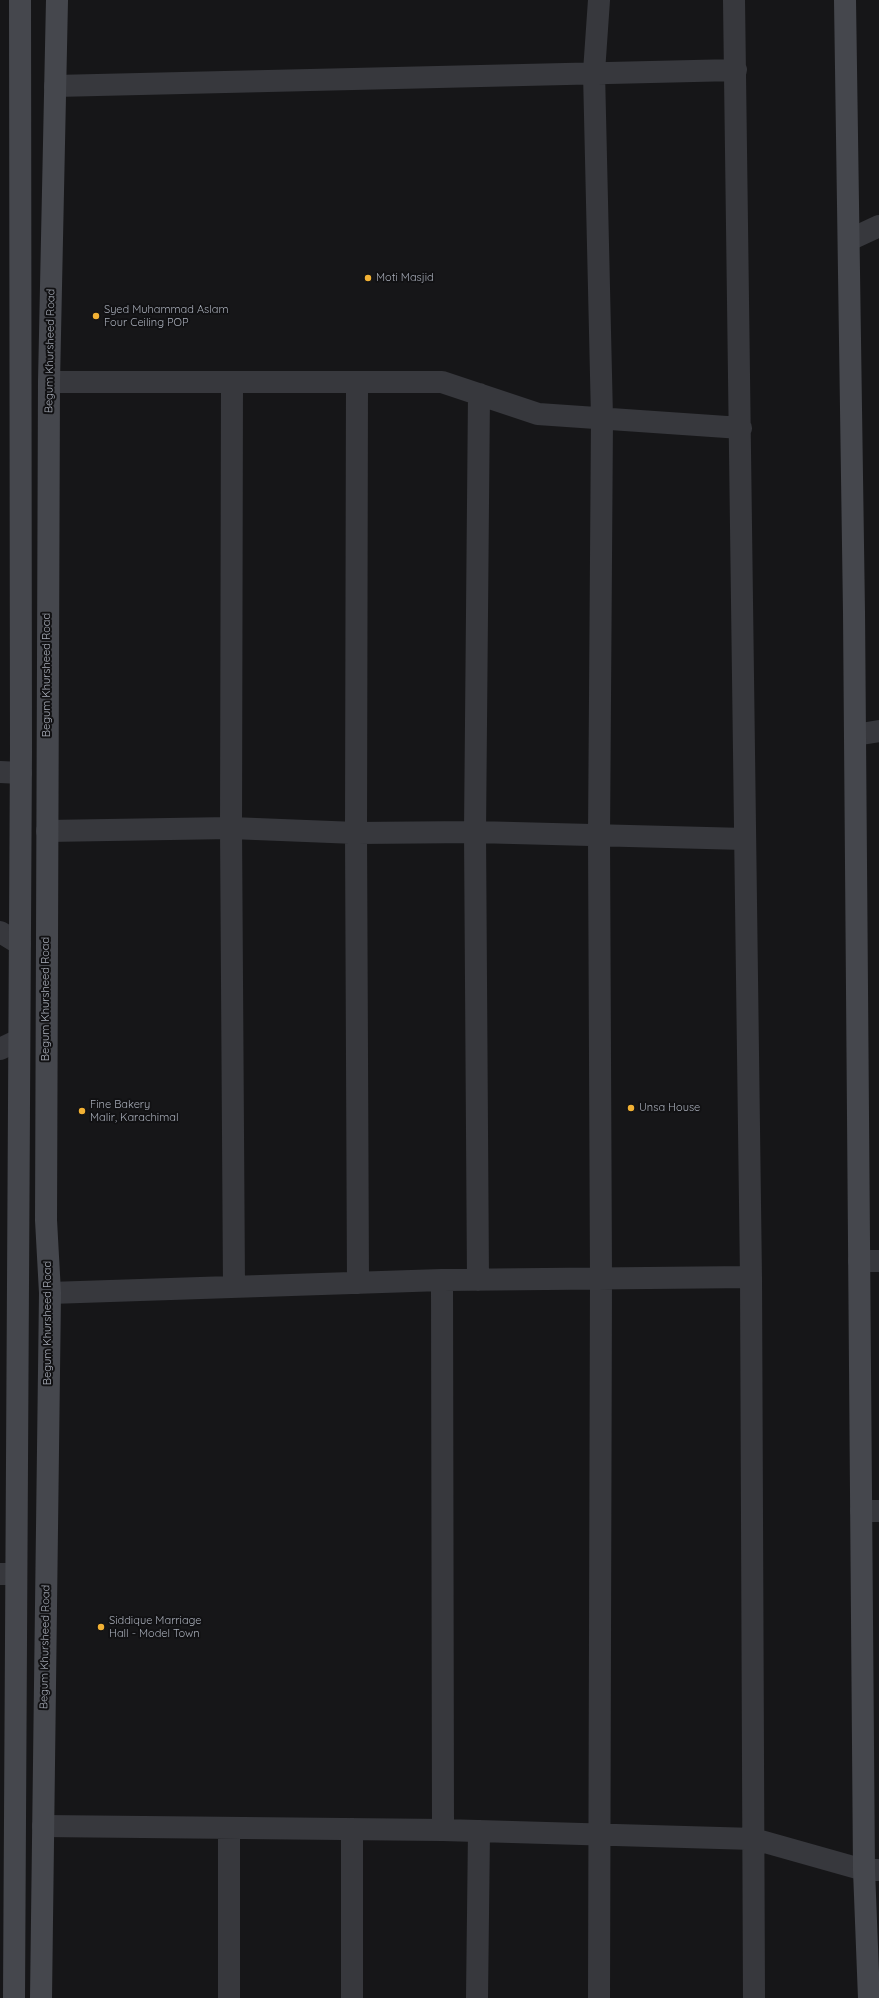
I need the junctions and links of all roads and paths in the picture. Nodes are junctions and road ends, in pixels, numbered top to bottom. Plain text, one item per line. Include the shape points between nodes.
1 (20, 0) edge
2 (57, 0) edge
3 (598, 0) edge
4 (734, 0) edge
5 (845, 0) edge
6 (736, 70) junction
7 (594, 72) junction
8 (55, 86) junction
9 (879, 226) edge
10 (848, 240) junction
11 (49, 382) junction
12 (232, 382) junction
13 (357, 382) junction
14 (478, 394) junction
15 (602, 418) junction
16 (741, 428) junction
17 (879, 731) edge
18 (855, 735) junction
19 (10, 773) edge
20 (231, 828) junction
21 (47, 831) junction
22 (475, 832) junction
23 (356, 834) junction
24 (599, 837) junction
25 (745, 839) junction
26 (0, 932) edge
27 (20, 944) junction
28 (9, 1044) edge
29 (869, 1261) edge
30 (752, 1277) junction
31 (601, 1278) junction
32 (442, 1280) junction
33 (478, 1280) junction
34 (358, 1283) junction
35 (234, 1287) junction
36 (50, 1293) junction
37 (870, 1511) edge
38 (8, 1574) edge
39 (7, 1821) edge
40 (43, 1826) junction
41 (229, 1828) junction
42 (352, 1829) junction
43 (442, 1830) junction
44 (479, 1831) junction
45 (599, 1835) junction
46 (754, 1839) junction
47 (872, 1870) edge
48 (14, 1998) edge
49 (40, 1998) edge
50 (229, 1998) edge
51 (352, 1998) edge
52 (477, 1998) edge
53 (599, 1998) edge
54 (754, 1998) edge
55 (869, 1998) edge

1 - 19 main road
2 - 8 main road, Begum Khursheed Road
3 - 7 street
4 - 6 street
5 - 10 main road
6 - 7 street
6 - 16 street
7 - 8 street
7 - 15 street
8 - 11 main road, Begum Khursheed Road
9 - 10 street
10 - 18 main road
11 - 12 street
11 - 21 main road, Begum Khursheed Road
12 - 13 street
12 - 20 street
13 - 14 street via 442,382
13 - 23 street
14 - 15 street via 538,414
14 - 22 street
15 - 16 street
15 - 24 street
16 - 25 street
17 - 18 street
18 - 29 main road
19 - 27 main road
20 - 21 street
20 - 23 street
20 - 35 street
21 - 36 main road, Begum Khursheed Road via 46,1220
22 - 23 street
22 - 24 street
22 - 33 street
23 - 34 street
24 - 25 street
24 - 31 street
25 - 30 street
26 - 27 street
27 - 28 main road
28 - 38 main road via 20,1228
29 - 37 main road
30 - 31 street
30 - 46 street
31 - 33 street
31 - 45 street
32 - 33 street
32 - 34 street
32 - 43 street
34 - 35 street
35 - 36 street
36 - 40 main road, Begum Khursheed Road
37 - 47 main road
38 - 39 main road
39 - 48 main road
40 - 41 street
40 - 49 main road, Begum Khursheed Road
41 - 42 street
41 - 50 street
42 - 43 street
42 - 51 street
43 - 44 street
44 - 45 street
44 - 52 street
45 - 46 street
45 - 53 street
46 - 47 street
46 - 54 street
47 - 55 main road

